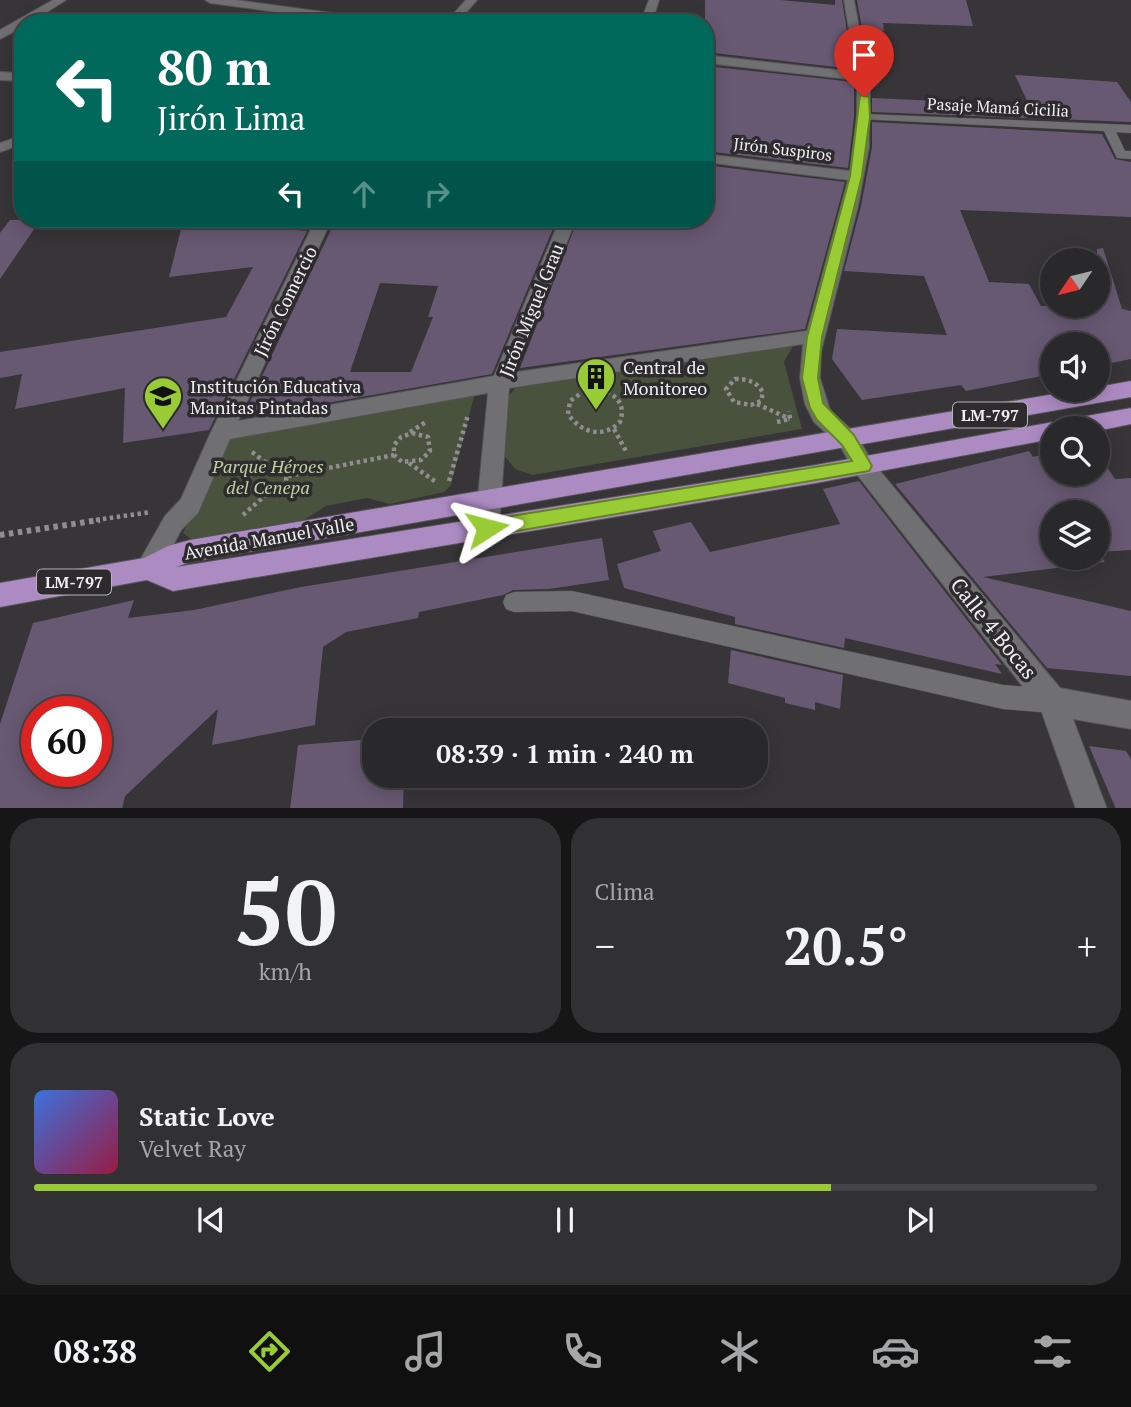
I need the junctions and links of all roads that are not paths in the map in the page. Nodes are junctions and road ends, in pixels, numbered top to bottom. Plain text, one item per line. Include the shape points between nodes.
1 (61, 0) edge
2 (210, 0) edge
3 (472, 0) edge
4 (849, 0) edge
5 (322, 3) dead end
6 (297, 12) junction
7 (37, 14) edge
8 (294, 14) edge
9 (313, 14) edge
10 (459, 14) edge
11 (714, 60) edge
12 (863, 78) junction
13 (864, 117) junction
14 (1108, 128) junction
15 (1131, 129) edge
16 (1131, 155) edge
17 (714, 159) edge
18 (856, 176) junction
19 (320, 228) edge
20 (564, 228) edge
21 (814, 337) junction
22 (501, 383) junction
23 (1131, 389) edge
24 (1131, 416) edge
25 (1110, 420) edge
26 (222, 432) junction
27 (1040, 432) edge
28 (848, 440) junction
29 (863, 466) junction
30 (489, 501) junction
31 (487, 528) junction
32 (148, 569) junction
33 (0, 595) edge
34 (514, 602) dead end
35 (1052, 701) junction
36 (1131, 715) edge
37 (1092, 808) edge

1 - 7 street
2 - 6 street
3 - 10 street
4 - 12 street, Calle 4 Bocas
5 - 6 street
6 - 8 street
6 - 9 street
11 - 12 street
12 - 13 street, Calle 4 Bocas
13 - 14 lane, Pasaje Mamá Cicilia
13 - 18 street, Calle 4 Bocas
14 - 15 lane, Pasaje Mamá Cicilia
14 - 16 lane via 1121,155
17 - 18 street, Jirón Suspiros
18 - 21 street, Calle 4 Bocas
19 - 26 street, Jirón Comercio
20 - 22 street, Jirón Miguel Grau
21 - 22 street
21 - 28 street, Calle 4 Bocas via 810,378 815,404
22 - 26 street
22 - 30 street, Jirón Miguel Grau
23 - 28 main road, Avenida Manuel Valle / LM-797
24 - 25 main road
26 - 32 street, Jirón Comercio via 190,506 173,523
27 - 29 main road, Avenida Manuel Valle / LM-797
28 - 29 street, Calle 4 Bocas
28 - 30 main road, Avenida Manuel Valle / LM-797
29 - 31 main road, Avenida Manuel Valle / LM-797
29 - 35 street, Calle 4 Bocas
30 - 31 street, Jirón Miguel Grau
30 - 32 main road, Avenida Manuel Valle / LM-797 via 190,551
31 - 32 main road, Avenida Manuel Valle / LM-797 via 173,579
32 - 33 main road, LM-797
34 - 35 lane via 572,601 1003,697
35 - 36 street
35 - 37 street, Calle 4 Bocas

